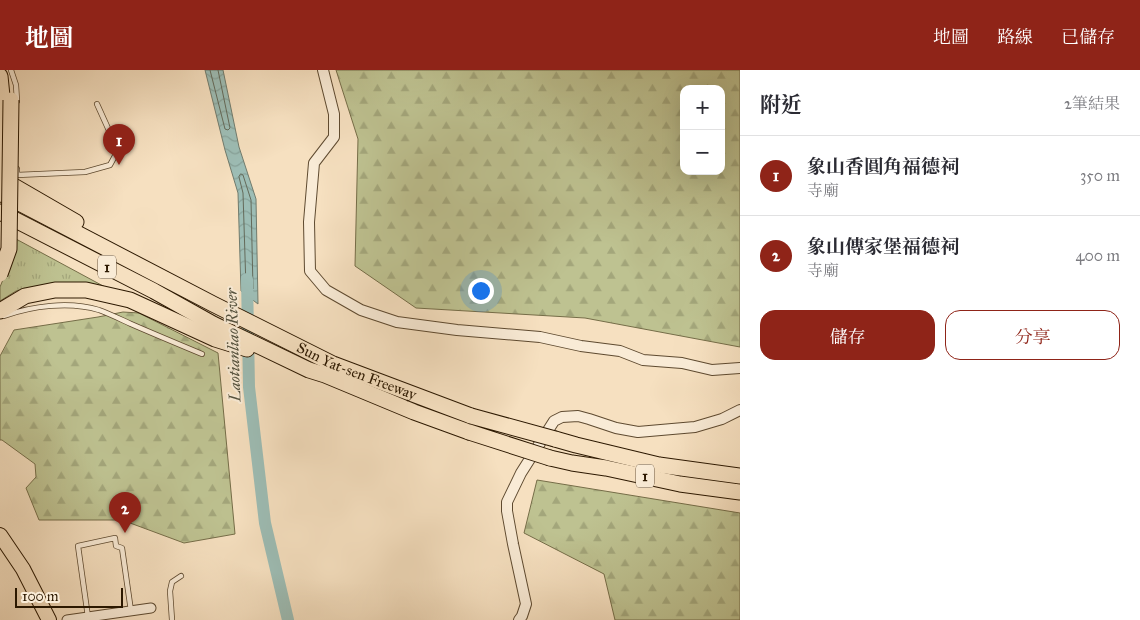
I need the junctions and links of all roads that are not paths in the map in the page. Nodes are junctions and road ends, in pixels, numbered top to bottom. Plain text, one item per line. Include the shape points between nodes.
1 (10, 70) edge
2 (323, 70) edge
3 (0, 76) edge
4 (97, 104) dead end
5 (16, 105) dead end
6 (17, 164) dead end
7 (0, 171) edge
8 (0, 178) edge
9 (0, 193) edge
10 (0, 212) edge
11 (126, 258) junction
12 (0, 274) edge
13 (0, 311) edge
14 (0, 318) edge
15 (214, 332) junction
16 (202, 354) dead end
17 (740, 368) edge
18 (740, 410) edge
19 (740, 476) edge
20 (740, 492) edge
21 (0, 535) edge
22 (0, 548) edge
23 (181, 576) dead end
24 (151, 608) dead end
25 (131, 611) junction
26 (88, 617) junction
27 (40, 620) edge
28 (49, 620) edge
29 (67, 620) edge
30 (172, 620) edge
31 (519, 620) edge

1 - 5 lane via 16,85
1 - 12 highway, bridge via 9,250
2 - 17 street via 334,114 334,137 314,163 309,222 310,271 326,290 361,310 397,322 540,337 620,351 642,360 682,363 712,370
3 - 7 highway
4 - 6 lane via 116,146 116,154 110,164 85,172 17,174
8 - 11 highway via 84,227
9 - 11 highway, Sun Yat-sen Freeway / 1
10 - 15 highway, 1 via 154,291
11 - 19 highway, Sun Yat-sen Freeway / 1, bridge via 334,364 471,416 576,446 659,465
13 - 15 highway via 25,296 55,290 86,290 130,300
14 - 16 lane via 39,307 78,306 98,310
15 - 20 highway, Sun Yat-sen Freeway / 1, bridge via 414,412 550,458 680,484
18 - 31 street via 695,426 638,432 578,416 554,421 507,502 512,544 526,604
21 - 28 main road via 23,569
22 - 27 main road
23 - 30 lane via 172,582 170,591
24 - 25 street
25 - 26 street
25 - 26 lane via 122,548 116,546 115,538 78,546
26 - 29 street

